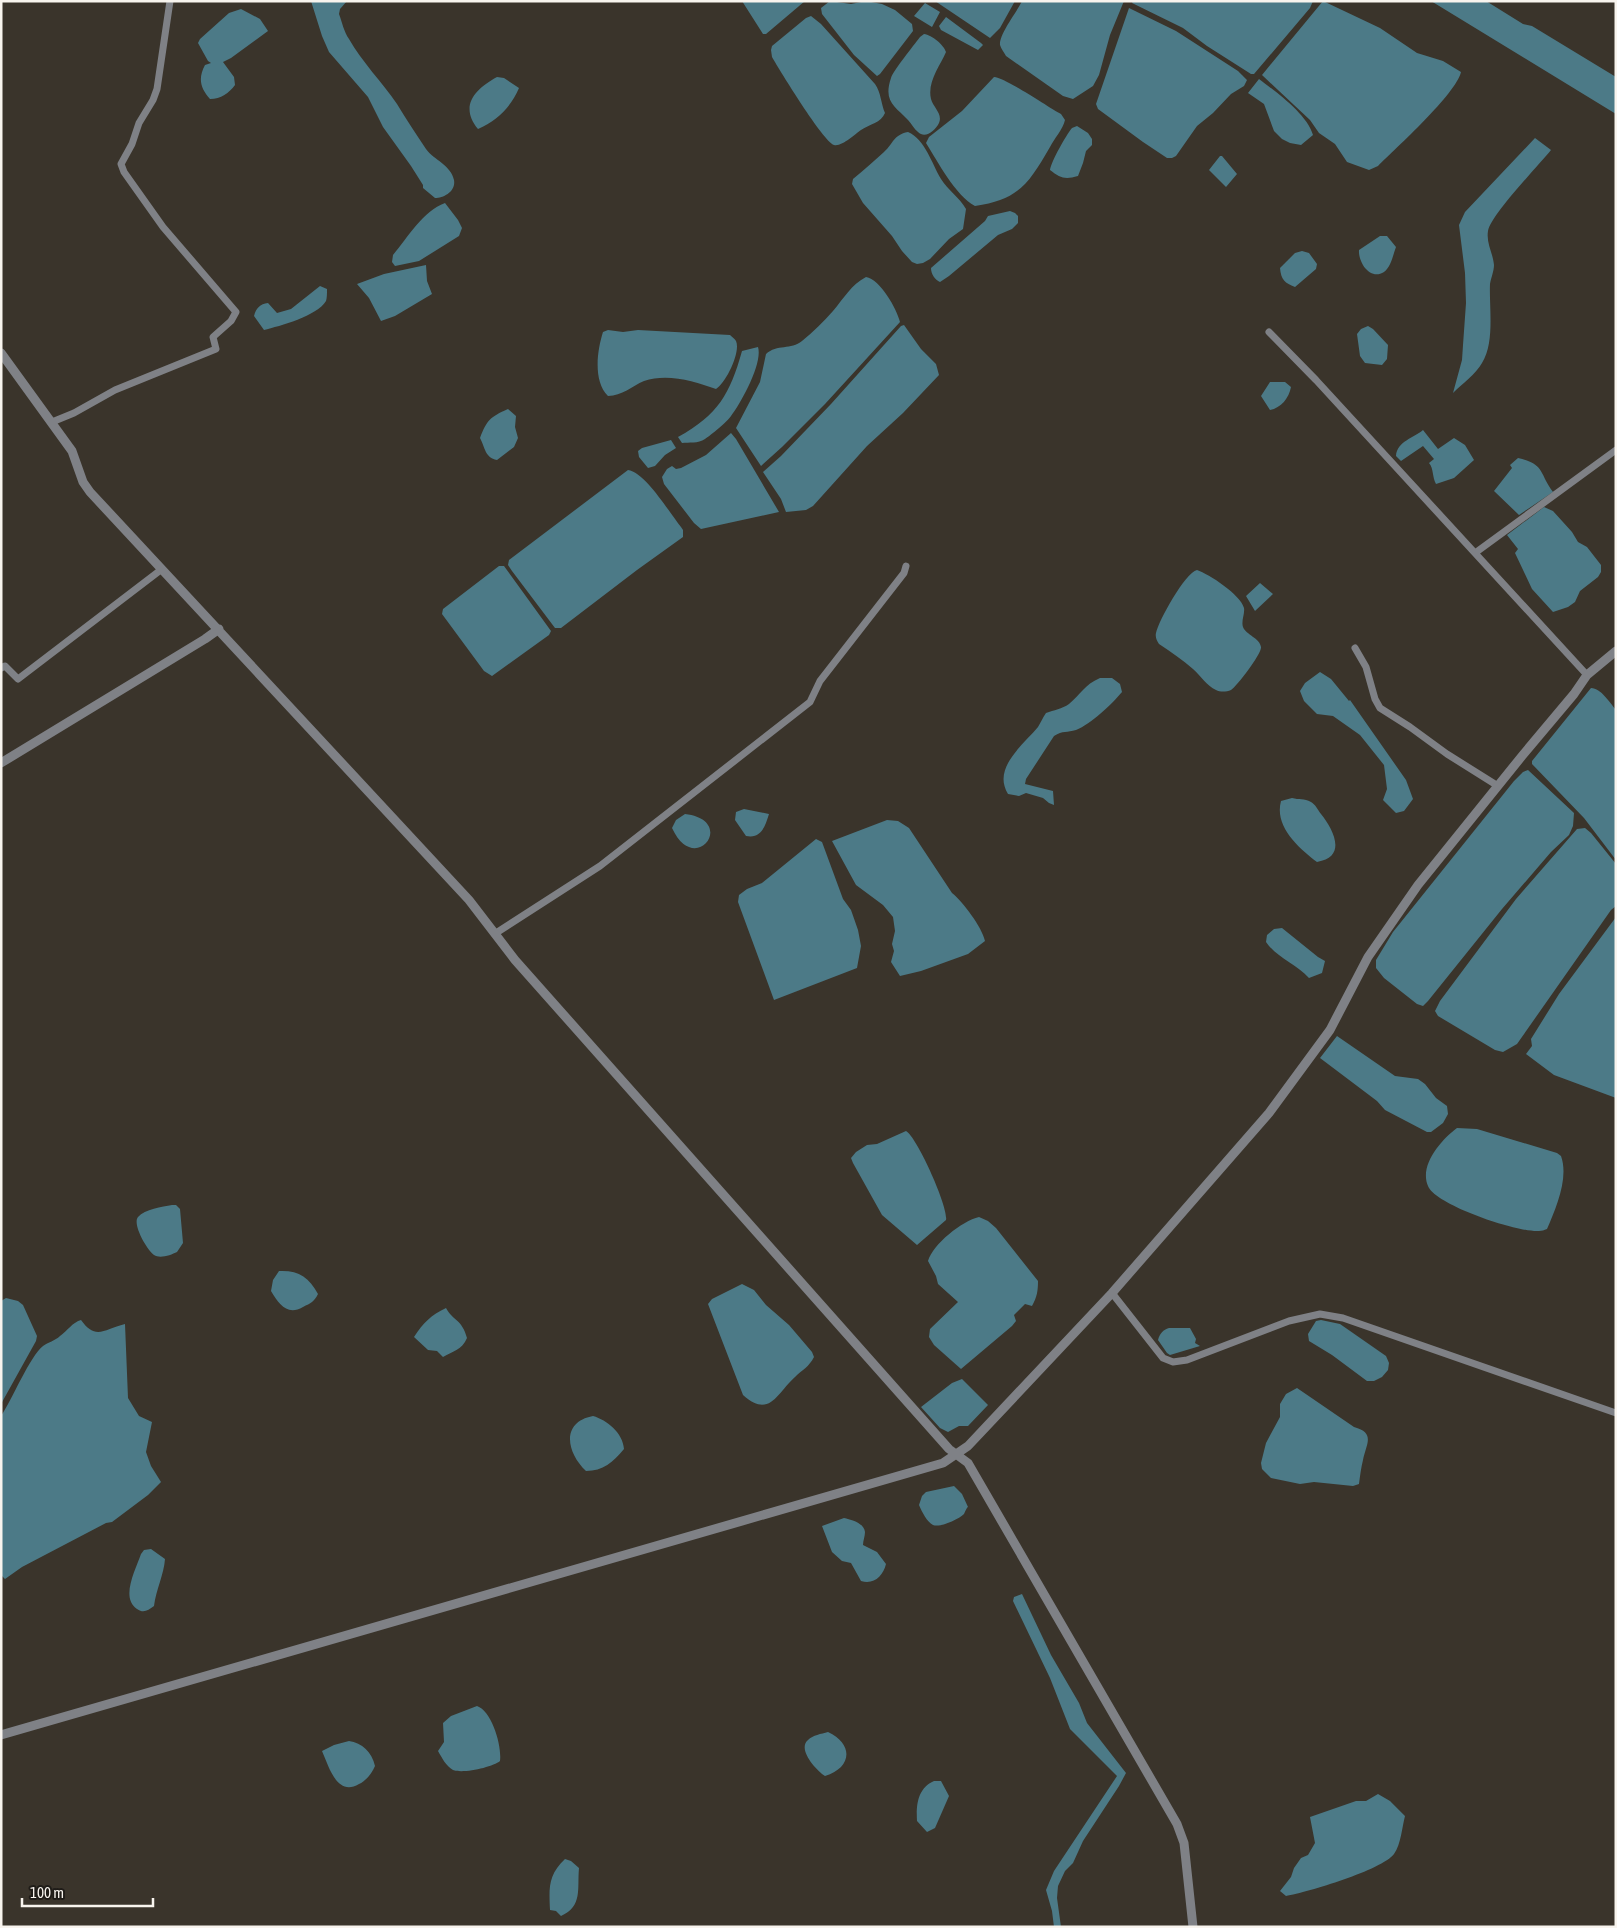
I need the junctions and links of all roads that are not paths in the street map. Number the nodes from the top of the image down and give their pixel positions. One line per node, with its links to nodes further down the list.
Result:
1 (170, 1): 4 (street)
2 (1269, 332): 6 (street)
3 (1, 353): 4 (street)
4 (52, 422): 8 (street)
5 (1616, 450): 6 (street)
6 (1475, 553): 13 (street)
7 (906, 566): 16 (street)
8 (162, 568): 9 (street); 12 (street)
9 (219, 629): 14 (street); 16 (street)
10 (1355, 648): 15 (street)
11 (1616, 651): 13 (street)
12 (1, 668)
13 (1587, 674): 15 (street)
14 (1, 763)
15 (1498, 786): 17 (street)
16 (496, 933): 19 (street)
17 (1112, 1293): 18 (street); 19 (street)
18 (1616, 1413)
19 (956, 1454): 20 (street); 21 (street)
20 (1, 1735)
21 (1194, 1927)

